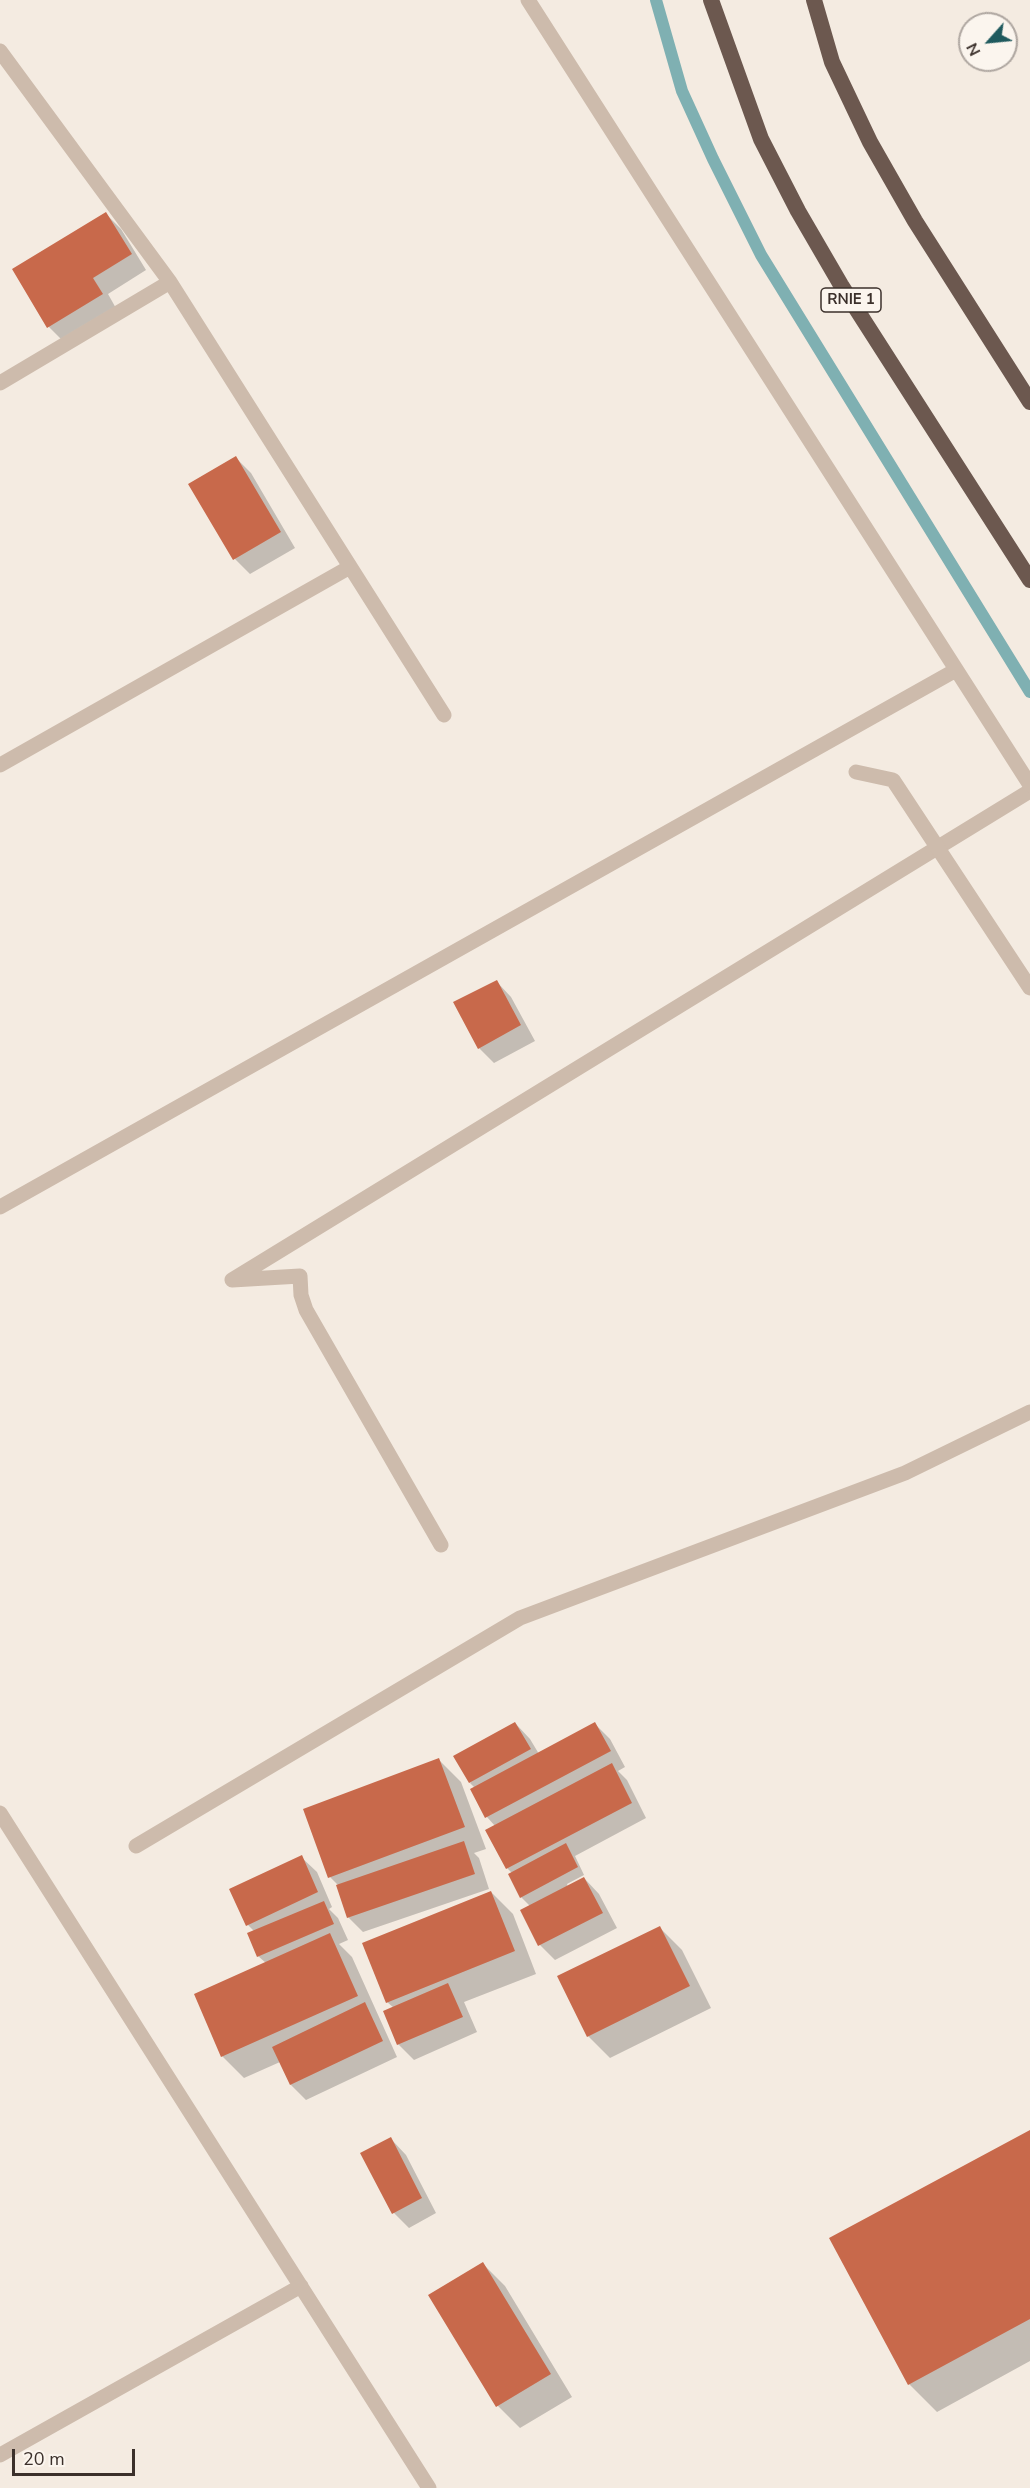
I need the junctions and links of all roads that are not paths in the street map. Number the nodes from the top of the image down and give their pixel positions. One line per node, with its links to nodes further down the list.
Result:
1 (528, 0): 10 (street)
2 (711, 0): 9 (highway, RNIE 1)
3 (814, 0): 7 (highway)
4 (0, 51): 5 (street)
5 (170, 282): 6 (street); 8 (street)
6 (0, 383)
7 (1030, 402)
8 (351, 567): 11 (street); 12 (street)
9 (1030, 580)
10 (956, 670): 14 (street); 18 (street)
11 (444, 715)
12 (0, 765)
13 (856, 772): 16 (street)
14 (1030, 785)
15 (1030, 791): 16 (street)
16 (938, 848): 17 (street); 20 (street)
17 (1030, 988)
18 (0, 1207)
19 (1030, 1412): 22 (street)
20 (441, 1545)
21 (0, 1813): 23 (street)
22 (136, 1846)
23 (301, 2286): 24 (street); 25 (street)
24 (0, 2455)
25 (429, 2488)

